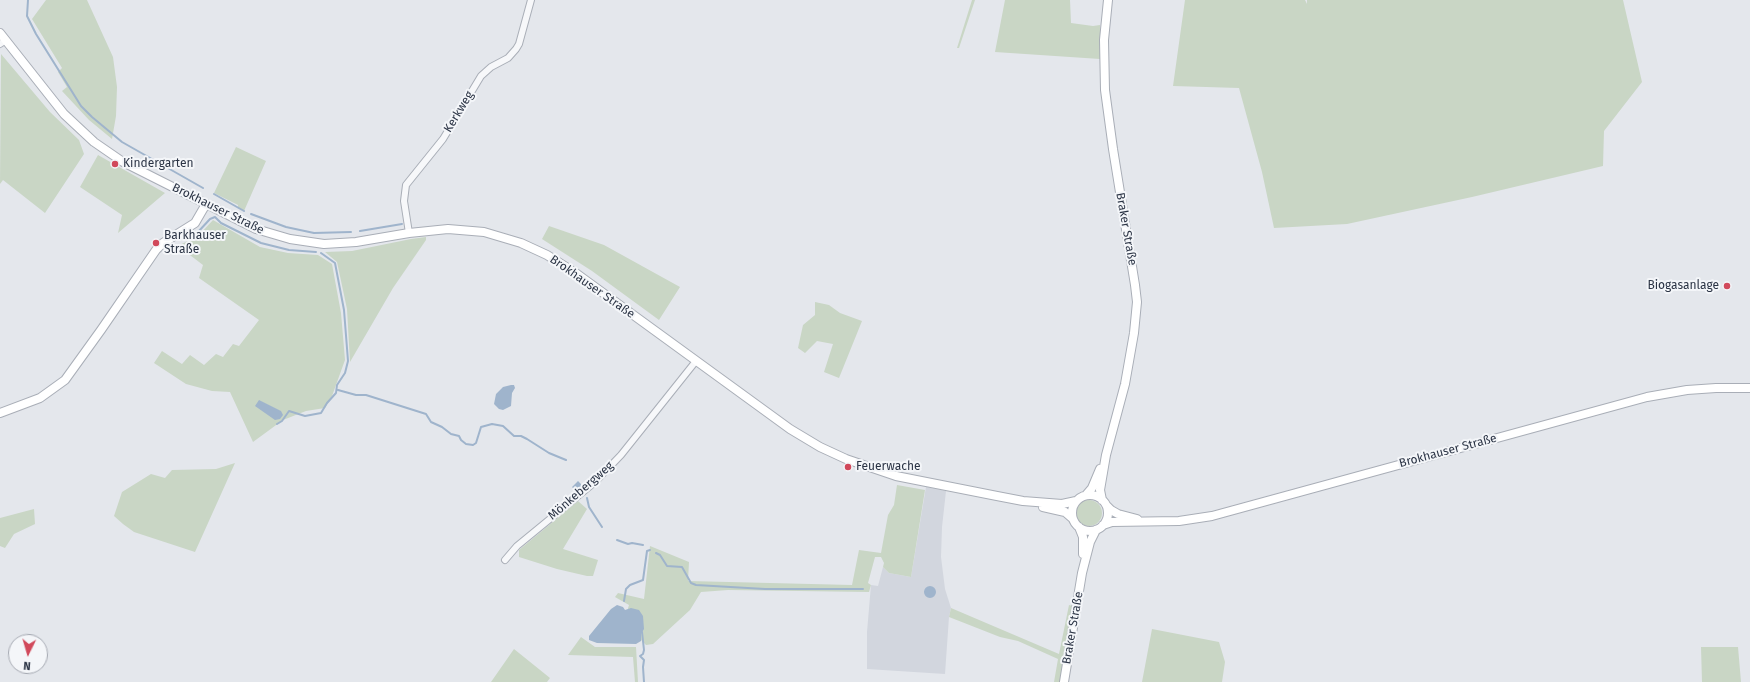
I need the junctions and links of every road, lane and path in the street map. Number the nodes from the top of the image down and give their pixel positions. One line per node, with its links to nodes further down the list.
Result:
1 (531, 0): 6 (street, Kerkweg)
2 (1108, 0): 10 (street, Braker Straße)
3 (0, 33): 4 (street, Brokhauser Straße)
4 (3, 42): 5 (street, Brokhauser Straße)
5 (206, 204): 6 (street, Brokhauser Straße); 9 (street)
6 (409, 233): 7 (street, Brokhauser Straße)
7 (696, 361): 12 (street, Brokhauser Straße); 19 (street, Mönkebergweg)
8 (1750, 388): 16 (street, Brokhauser Straße)
9 (0, 413)
10 (1106, 455): 11 (street, Braker Straße); 14 (street, Braker Straße)
11 (1086, 495): 13 (street); 14 (street)
12 (1023, 501): 13 (street, Brokhauser Straße); 15 (street, Brokhauser Straße)
13 (1076, 501): 15 (street)
14 (1104, 503): 16 (street, Brokhauser Straße); 17 (street)
15 (1072, 518): 18 (street)
16 (1148, 522): 17 (street, Brokhauser Straße)
17 (1100, 527): 18 (street); 20 (street, Braker Straße)
18 (1079, 528): 20 (street, Braker Straße)
19 (505, 560)
20 (1082, 573): 21 (street, Braker Straße)
21 (1064, 682)

